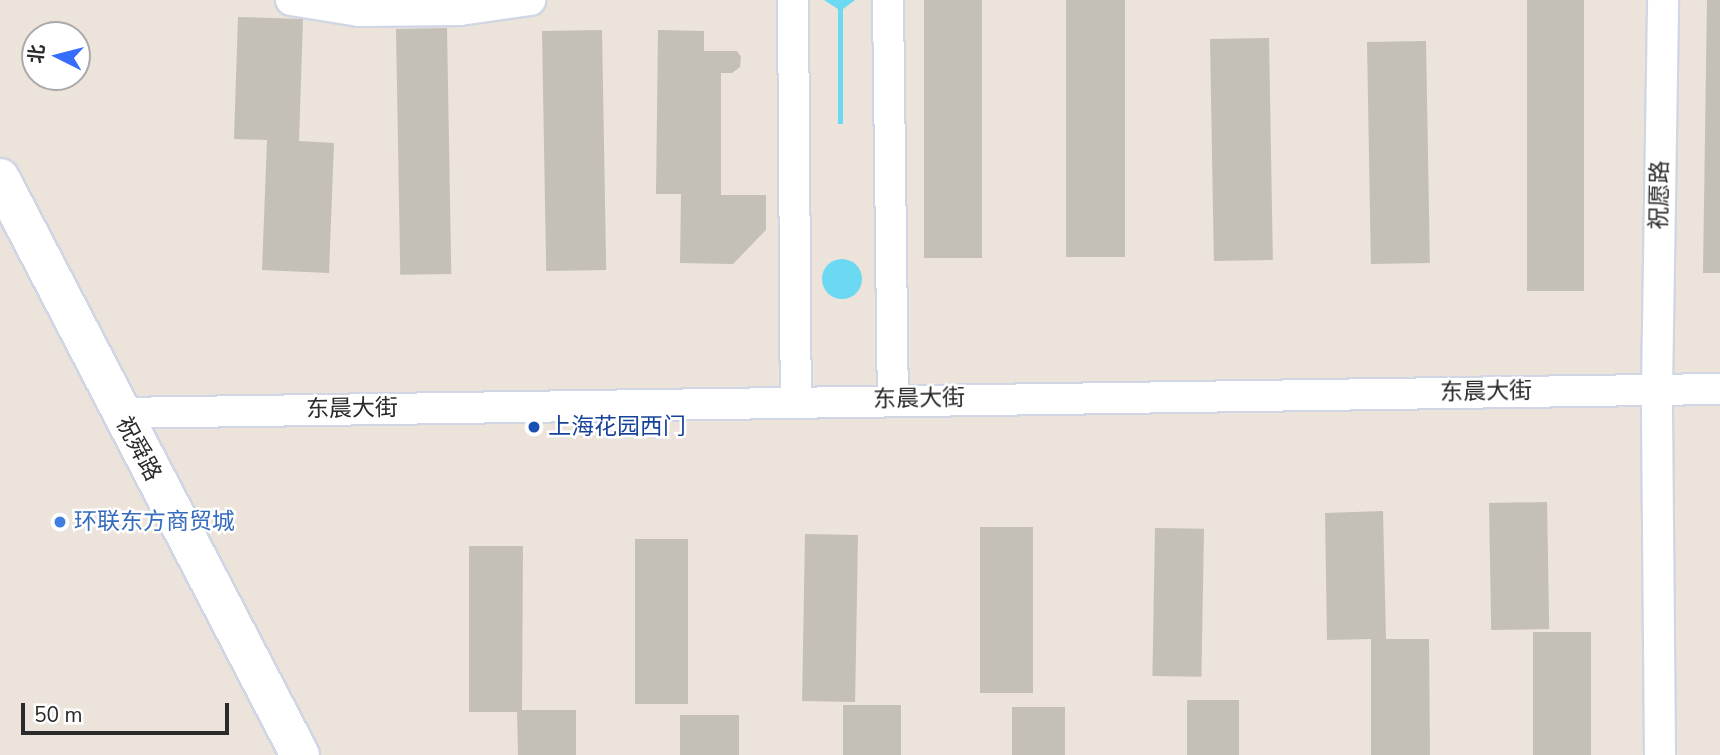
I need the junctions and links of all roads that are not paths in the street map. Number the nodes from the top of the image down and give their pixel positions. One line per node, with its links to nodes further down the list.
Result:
1 (291, 0): 2 (street)
2 (530, 0)
3 (793, 0): 10 (street)
4 (888, 0): 9 (street)
5 (1663, 0): 8 (street, 祝愿路)
6 (0, 178): 11 (main road, 祝舜路)
7 (1720, 389): 8 (street, 东晨大街)
8 (1657, 390): 9 (street, 东晨大街); 13 (street, 祝愿路)
9 (892, 399): 10 (street, 东晨大街)
10 (796, 400): 11 (street, 东晨大街)
11 (118, 413): 12 (main road, 祝舜路)
12 (300, 755)
13 (1660, 755)

